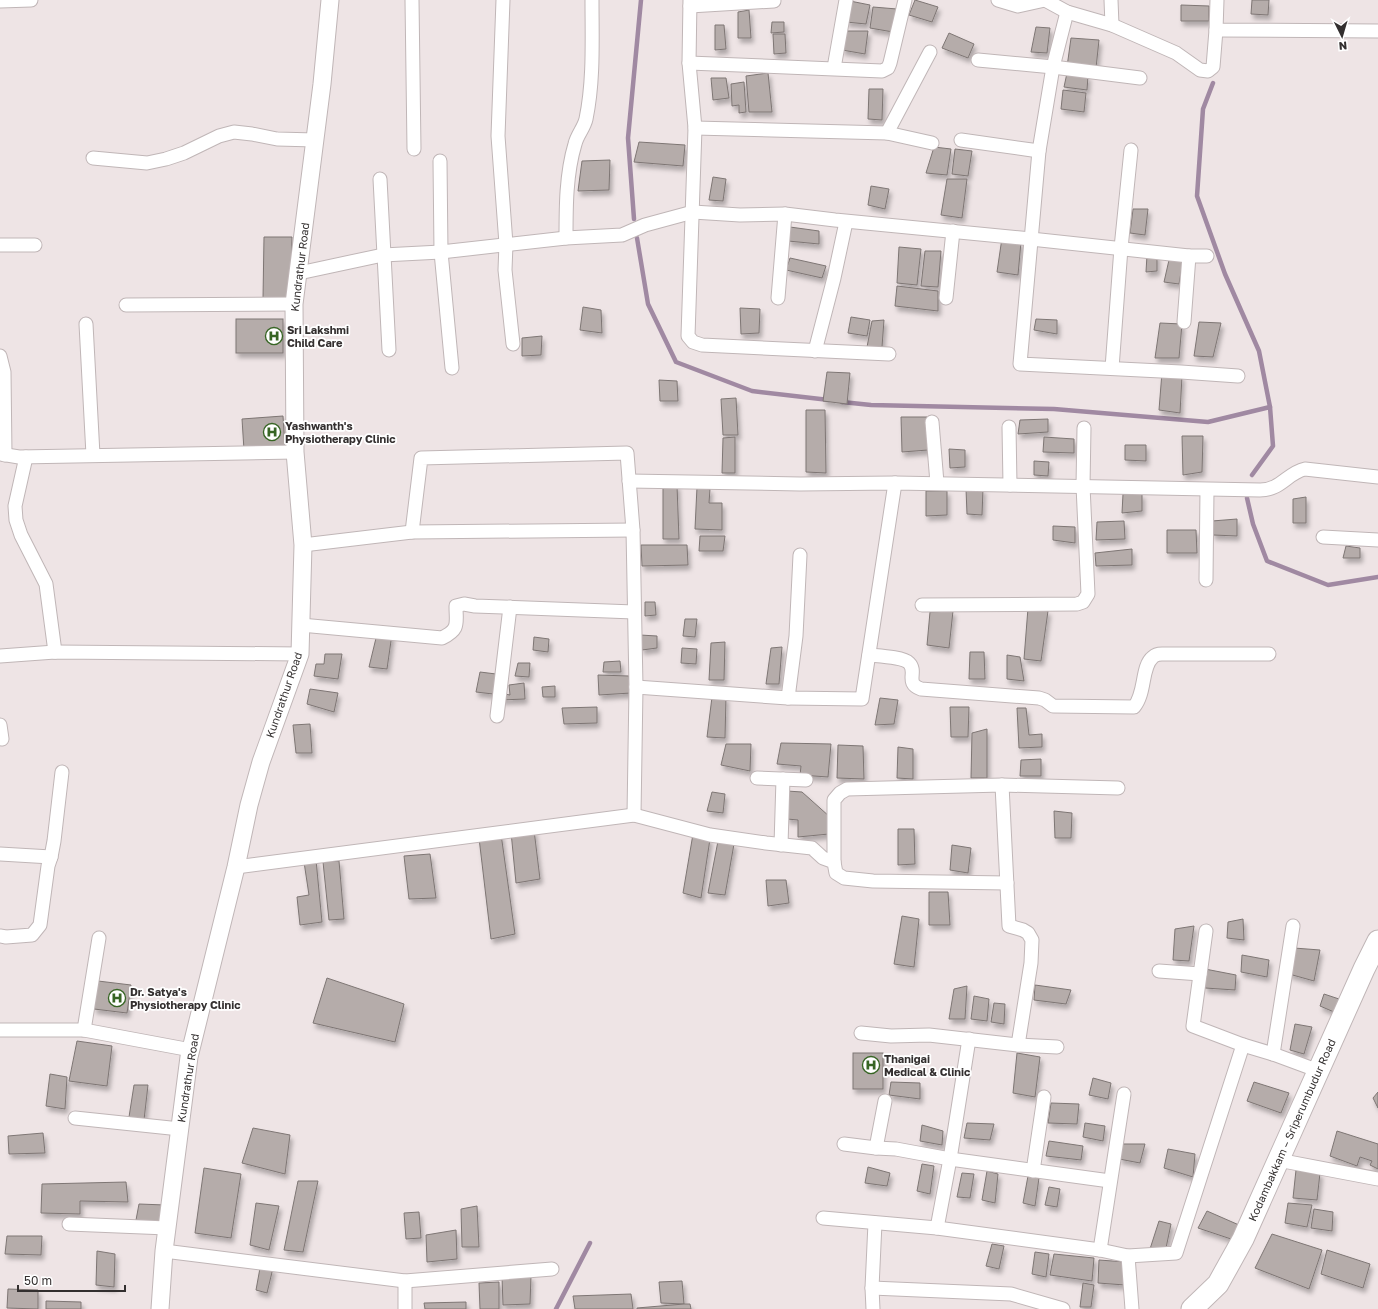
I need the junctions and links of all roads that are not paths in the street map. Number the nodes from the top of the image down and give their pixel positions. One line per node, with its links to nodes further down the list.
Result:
1 (31, 0): 12 (street)
2 (330, 0): 27 (street, Kundrathur Road)
3 (412, 0): 30 (street)
4 (503, 0): 42 (street)
5 (592, 0): 40 (street)
6 (846, 0): 23 (street)
7 (905, 0): 23 (street)
8 (998, 0): 9 (street)
9 (1045, 0): 15 (street)
10 (1112, 0): 16 (street)
11 (1217, 0): 17 (street)
12 (0, 1)
13 (774, 1): 14 (street)
14 (690, 3): 21 (street)
15 (1067, 12): 16 (street); 22 (street)
16 (1112, 25): 17 (street)
17 (1216, 30): 18 (street)
18 (1378, 31)
19 (930, 52): 26 (street)
20 (978, 60): 22 (street)
21 (689, 63): 23 (street); 25 (street)
22 (1053, 67): 24 (street); 32 (street)
23 (834, 68)
24 (1140, 78)
25 (695, 128): 26 (street); 36 (street)
26 (887, 133): 29 (street)
27 (315, 140): 33 (street); 50 (street, Kundrathur Road)
28 (961, 140): 32 (street)
29 (932, 143)
30 (414, 149)
31 (1131, 150): 45 (street)
32 (1039, 151): 41 (street)
33 (93, 158)
34 (440, 161): 46 (street)
35 (380, 179): 47 (street)
36 (693, 212): 37 (street); 40 (street); 59 (street)
37 (785, 214): 38 (street); 51 (street)
38 (846, 222): 39 (street); 59 (street)
39 (953, 232): 41 (street); 52 (street)
40 (566, 238): 42 (street)
41 (1031, 239): 45 (street); 63 (street)
42 (506, 244): 46 (street); 57 (street)
43 (0, 245): 44 (street)
44 (35, 245)
45 (1121, 248): 48 (street); 63 (street)
46 (441, 252): 47 (street); 62 (street)
47 (383, 255): 50 (street); 58 (street)
48 (1189, 256): 49 (street); 55 (street)
49 (1206, 256)
50 (299, 273): 53 (street, Kundrathur Road)
51 (778, 298)
52 (946, 298)
53 (294, 304): 54 (street); 68 (street, Kundrathur Road)
54 (126, 306)
55 (1184, 322)
56 (86, 324): 70 (street)
57 (513, 344)
58 (389, 350)
59 (815, 350): 60 (street)
60 (889, 354)
61 (0, 356): 69 (street)
62 (452, 368)
63 (1112, 368): 64 (street)
64 (1238, 376)
65 (932, 422): 75 (street)
66 (1009, 427): 76 (street)
67 (1084, 428): 77 (street)
68 (296, 452): 70 (street); 83 (street, Kundrathur Road)
69 (2, 455): 71 (street)
70 (93, 455): 71 (street)
71 (23, 457): 90 (street)
72 (1378, 477): 78 (street)
73 (630, 481): 74 (street); 79 (street); 80 (street)
74 (895, 483): 75 (street); 93 (street)
75 (937, 483): 76 (street)
76 (1010, 484): 77 (street)
77 (1083, 486): 78 (street); 86 (street)
78 (1207, 490): 85 (street)
79 (633, 530): 80 (street); 88 (street)
80 (412, 532): 83 (street)
81 (1323, 537): 82 (street)
82 (1378, 540)
83 (303, 545): 89 (street, Kundrathur Road)
84 (800, 555): 96 (street)
85 (1206, 580)
86 (922, 605)
87 (510, 607): 88 (street); 89 (street); 97 (street)
88 (634, 612): 95 (street)
89 (301, 625): 91 (street, Kundrathur Road)
90 (55, 652): 91 (street); 94 (street)
91 (300, 654): 111 (street, Kundrathur Road)
92 (1269, 654): 93 (street)
93 (869, 655): 96 (street)
94 (0, 656)
95 (636, 687): 96 (street); 106 (street)
96 (788, 698)
97 (497, 716)
98 (0, 725): 99 (street)
99 (2, 739)
100 (62, 772): 109 (street)
101 (757, 778): 102 (street)
102 (783, 778): 103 (street); 107 (street)
103 (806, 780)
104 (1002, 785): 105 (street); 110 (street); 112 (street)
105 (1118, 788)
106 (634, 815): 107 (street); 111 (street)
107 (781, 845): 110 (street)
108 (0, 854): 109 (street)
109 (51, 857): 115 (street)
110 (834, 862): 112 (street)
111 (236, 867): 127 (street, Kundrathur Road)
112 (1007, 884): 124 (street)
113 (1293, 926): 128 (street)
114 (1206, 930): 119 (street)
115 (0, 936)
116 (99, 938): 121 (street)
117 (1378, 941): 129 (main road, Kodambakkam – Sriperumbudur Road)
118 (1159, 971): 119 (street)
119 (1200, 974): 125 (street)
120 (0, 1030): 121 (street)
121 (84, 1030): 127 (street)
122 (862, 1033): 123 (street)
123 (970, 1039): 124 (street); 137 (street)
124 (1018, 1045): 126 (street)
125 (1243, 1045): 128 (street); 149 (street)
126 (1057, 1047)
127 (191, 1050): 134 (street, Kundrathur Road)
128 (1273, 1054): 129 (street)
129 (1319, 1071): 138 (main road, Kodambakkam – Sriperumbudur Road)
130 (1124, 1094): 141 (street)
131 (1044, 1097): 139 (street)
132 (885, 1101): 136 (street)
133 (75, 1118): 134 (street)
134 (180, 1129): 145 (street, Kundrathur Road)
135 (844, 1144): 136 (street)
136 (876, 1148): 137 (street)
137 (950, 1160): 139 (street); 146 (street)
138 (1278, 1160): 140 (street); 158 (main road, Kodambakkam – Sriperumbudur Road)
139 (1033, 1171): 141 (street)
140 (1378, 1179)
141 (1110, 1181): 147 (street)
142 (823, 1218): 143 (street)
143 (875, 1223): 146 (street); 152 (street)
144 (69, 1224): 145 (street)
145 (167, 1228): 148 (street, Kundrathur Road)
146 (937, 1228): 147 (street)
147 (1100, 1250): 149 (street)
148 (164, 1251): 151 (street); 153 (street, Kundrathur Road)
149 (1128, 1256): 157 (street)
150 (552, 1269): 151 (street)
151 (406, 1281): 154 (street)
152 (872, 1288): 155 (street); 156 (street)
153 (160, 1309)
154 (405, 1309)
155 (873, 1309)
156 (1063, 1309)
157 (1132, 1309)
158 (1192, 1309)

